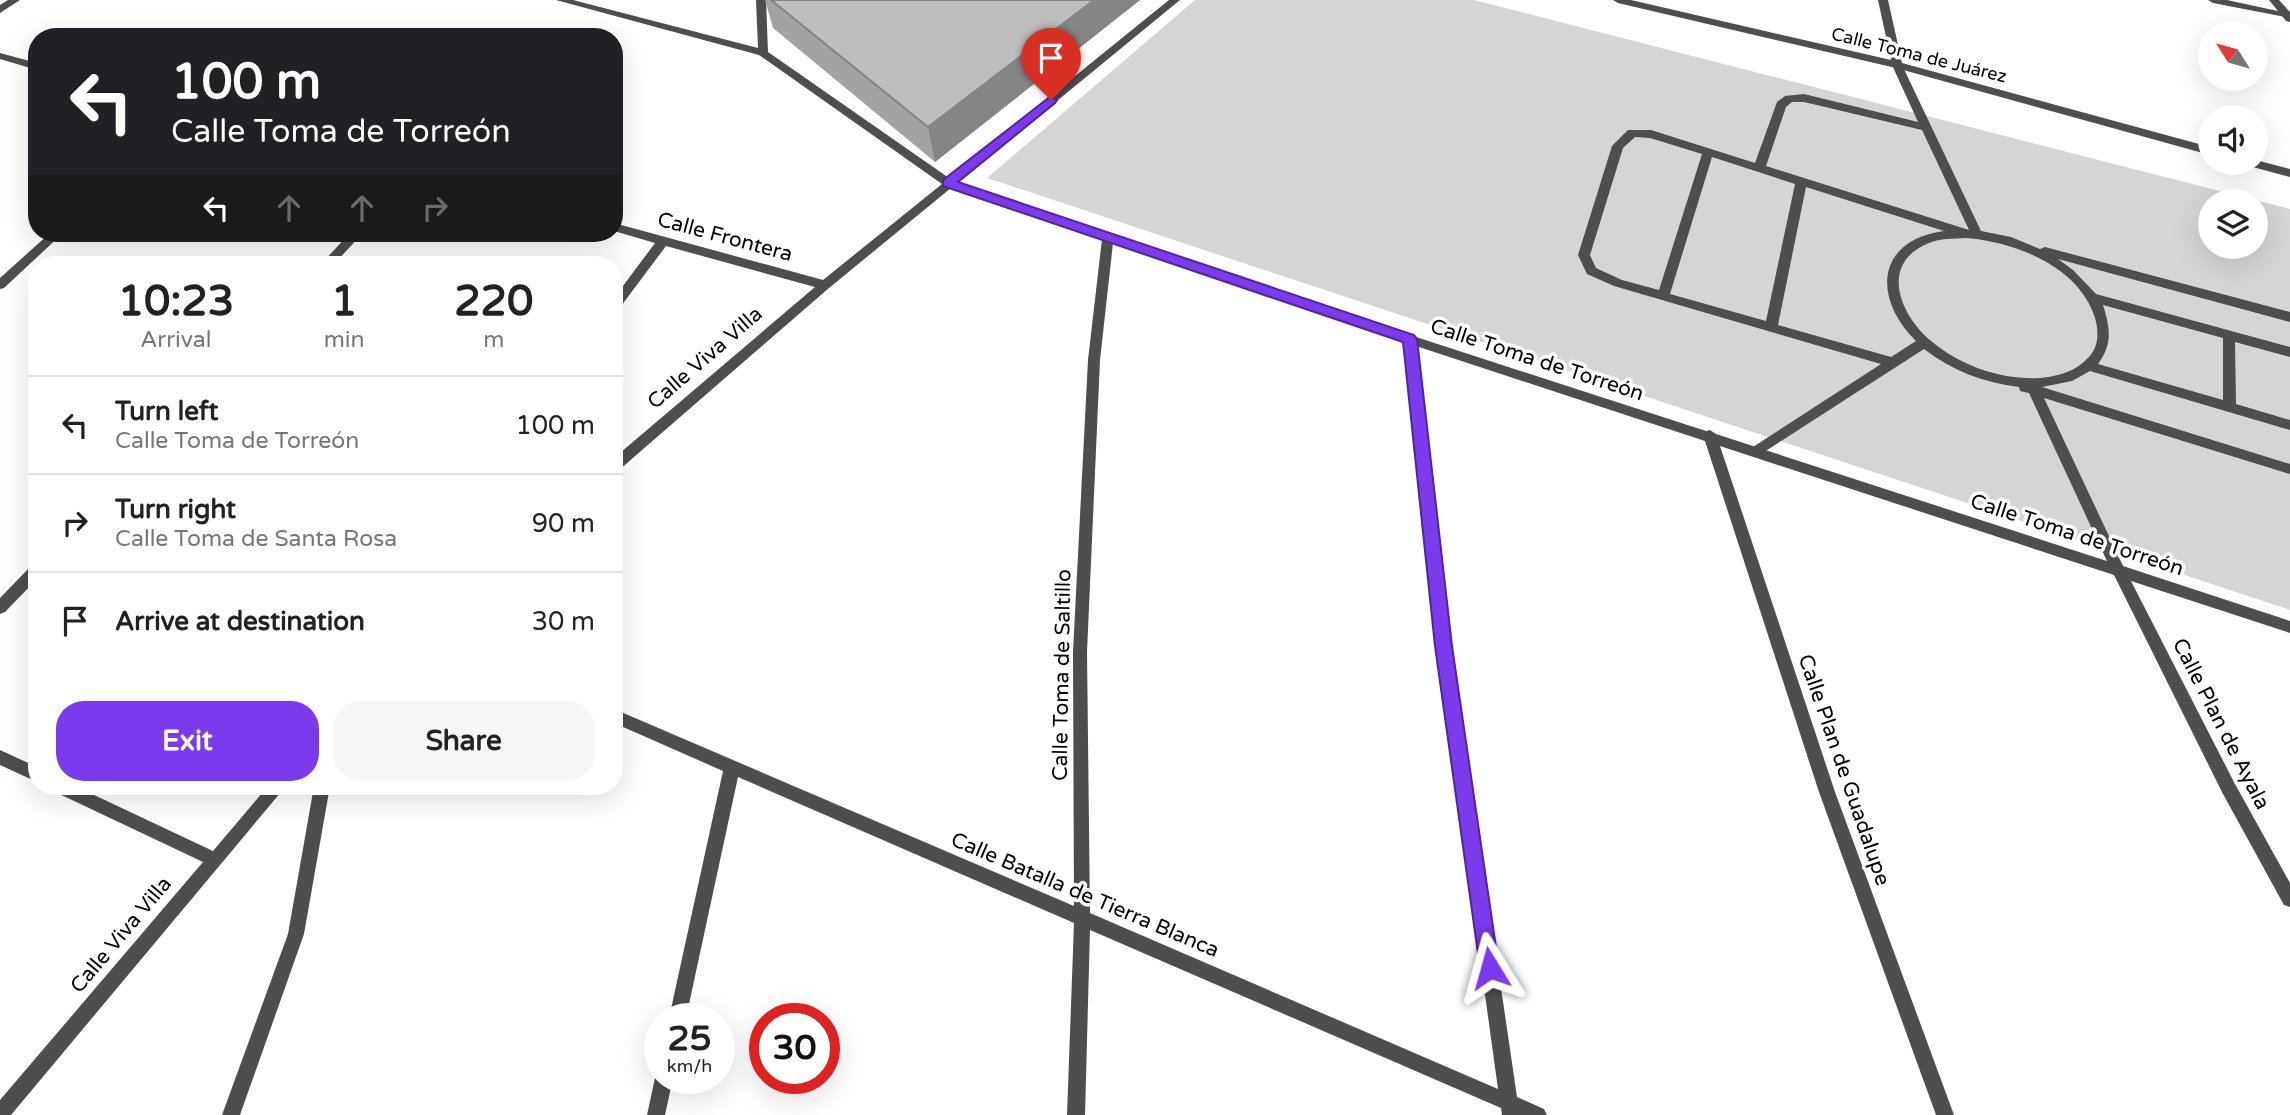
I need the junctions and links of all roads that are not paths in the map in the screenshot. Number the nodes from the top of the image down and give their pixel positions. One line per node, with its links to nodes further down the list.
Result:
1 (15, 0): 9 (street)
2 (561, 0): 11 (street, Calle Toma de Torreón)
3 (761, 0): 11 (street)
4 (1175, 0): 22 (street, Calle Viva Villa)
5 (1618, 0): 14 (street, Calle Toma de Juárez)
6 (1883, 0): 14 (street)
7 (2213, 0): 10 (street)
8 (2274, 0): 10 (street)
9 (0, 10)
10 (2288, 18)
11 (763, 53): 22 (street, Calle Toma de Torreón)
12 (0, 56): 13 (street)
13 (28, 64)
14 (1897, 65): 15 (street); 16 (street, Calle Toma de Juárez)
15 (1926, 127): 19 (street); 24 (street)
16 (2198, 148)
17 (1708, 152): 19 (street); 36 (street); 36 (street)
18 (2268, 167): 20 (street)
19 (1759, 169): 21 (street)
20 (2290, 173)
21 (1801, 181): 24 (street); 39 (street)
22 (948, 183): 25 (street, Calle Toma de Torreón); 34 (street, Calle Viva Villa)
23 (623, 230): 26 (street, Calle Frontera)
24 (1972, 234): 29 (street); 42 (street)
25 (1108, 238): 41 (street, Calle Toma de Torreón); 67 (street, Calle Toma de Saltillo)
26 (663, 241): 34 (street, Calle Frontera); 35 (street)
27 (47, 242): 30 (street)
28 (348, 242): 31 (street)
29 (2013, 242): 37 (street); 38 (street)
30 (32, 256)
31 (335, 256)
32 (28, 259): 33 (street)
33 (0, 285)
34 (825, 285): 52 (street, Calle Viva Villa)
35 (623, 295)
36 (1663, 296): 39 (street)
37 (2092, 298): 40 (street); 45 (street)
38 (2290, 317)
39 (1771, 327): 44 (street)
40 (2229, 335): 43 (street); 48 (street)
41 (1409, 339): 50 (street, Calle Toma de Torreón); 70 (street)
42 (1924, 342): 44 (street); 46 (street)
43 (2290, 352)
44 (1894, 363): 51 (street)
45 (2089, 366): 46 (street); 48 (street)
46 (1997, 379): 47 (street)
47 (2034, 390): 53 (street); 54 (street, Calle Plan de Ayala)
48 (2230, 407): 49 (street)
49 (2290, 425)
50 (1710, 435): 51 (street, Calle Toma de Torreón); 76 (street, Calle Plan de Guadalupe)
51 (1758, 451): 54 (street, Calle Toma de Torreón)
52 (623, 458)
53 (2290, 469)
54 (2117, 568): 57 (street, Calle Toma de Torreón); 66 (street, Calle Plan de Ayala)
55 (28, 578): 56 (street)
56 (0, 608)
57 (2290, 627)
58 (623, 720): 60 (street, Calle Batalla de Tierra Blanca)
59 (0, 757): 61 (street)
60 (732, 767): 67 (street, Calle Batalla de Tierra Blanca); 68 (street)
61 (28, 771)
62 (78, 795): 65 (street)
63 (270, 795): 65 (street, Calle Viva Villa)
64 (320, 795): 72 (street)
65 (213, 859): 71 (street, Calle Viva Villa)
66 (2290, 899)
67 (1082, 918): 70 (street, Calle Batalla de Tierra Blanca); 74 (street, Calle Toma de Saltillo)
68 (680, 1003)
69 (661, 1094): 73 (street)
70 (1510, 1109): 75 (street, Calle Batalla de Tierra Blanca)
71 (0, 1114)
72 (231, 1115)
73 (656, 1115)
74 (1076, 1115)
75 (1538, 1115)
76 (1945, 1115)

